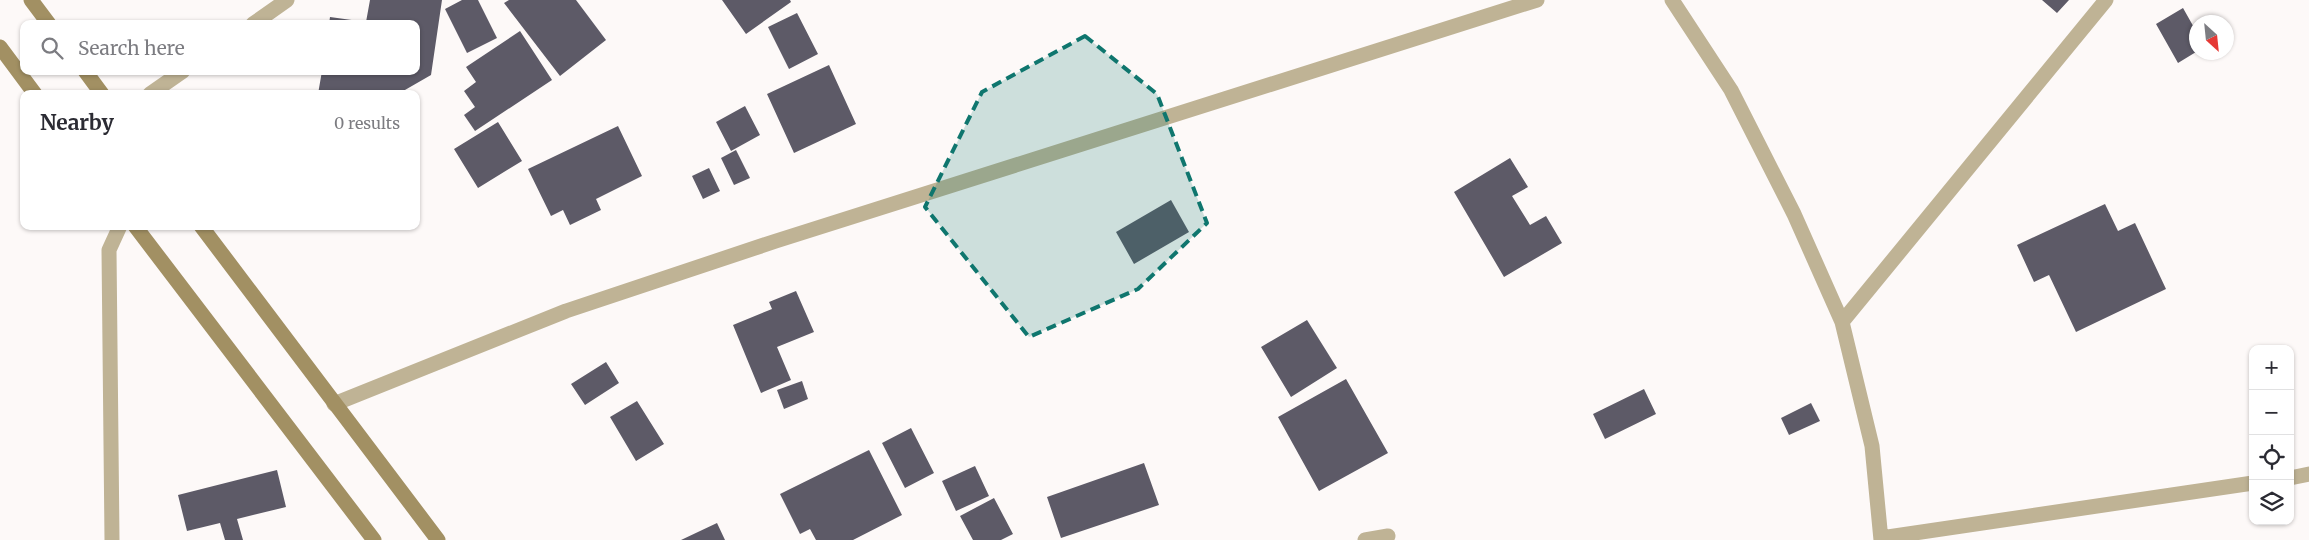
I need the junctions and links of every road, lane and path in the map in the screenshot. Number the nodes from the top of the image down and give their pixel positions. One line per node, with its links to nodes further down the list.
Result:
1 (31, 0): 6 (street)
2 (288, 0): 7 (street)
3 (1537, 0): 20 (street)
4 (1672, 0): 19 (street)
5 (2106, 0): 19 (street)
6 (46, 20)
7 (258, 20)
8 (0, 47): 9 (street)
9 (20, 74)
10 (21, 75): 13 (street)
11 (88, 75): 14 (street)
12 (177, 75): 15 (street)
13 (32, 90)
14 (99, 90)
15 (156, 90)
16 (118, 230): 26 (street)
17 (138, 230): 27 (street)
18 (204, 230): 20 (street)
19 (1842, 322): 25 (street)
20 (334, 404): 28 (street)
21 (2309, 474): 22 (street)
22 (2294, 477)
23 (2249, 485): 25 (street)
24 (1388, 536): 29 (street)
25 (1881, 539)
26 (112, 540)
27 (374, 540)
28 (438, 540)
29 (1364, 540)

